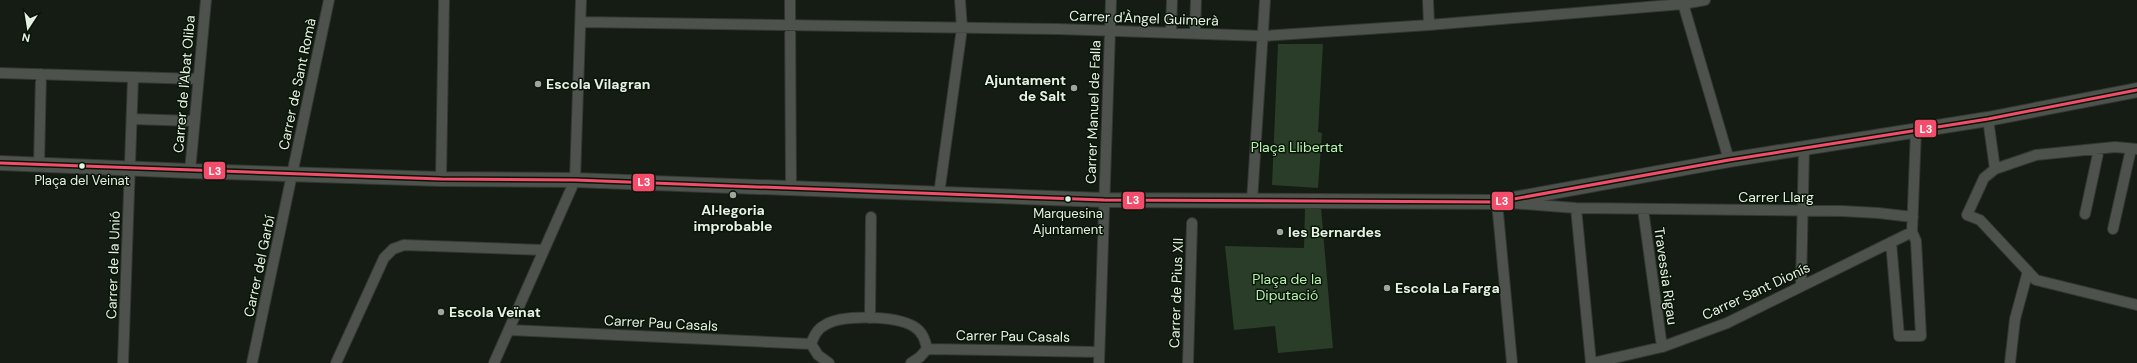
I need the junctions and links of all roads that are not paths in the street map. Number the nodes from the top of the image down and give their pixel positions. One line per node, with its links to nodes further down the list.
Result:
1 (206, 0): 25 (street, Carrer de l'Abat Oliba)
2 (329, 0): 40 (street, Carrer de Sant Romà)
3 (444, 0): 41 (street)
4 (581, 0): 14 (street)
5 (790, 0): 15 (street)
6 (960, 0): 17 (street)
7 (1112, 0): 18 (street, Carrer Manuel de Falla)
8 (1172, 0): 19 (street)
9 (1196, 0): 20 (street)
10 (1265, 0): 21 (street)
11 (1428, 0): 16 (street)
12 (1705, 0): 13 (street, Carrer d'Àngel Guimerà)
13 (1682, 2): 16 (street, Carrer d'Àngel Guimerà); 34 (street)
14 (581, 22): 15 (street, Carrer d'Àngel Guimerà); 42 (street)
15 (790, 24): 17 (street, Carrer d'Àngel Guimerà); 43 (street)
16 (1429, 25): 21 (street, Carrer d'Àngel Guimerà)
17 (962, 28): 18 (street, Carrer d'Àngel Guimerà); 44 (street)
18 (1110, 30): 19 (street, Carrer d'Àngel Guimerà); 45 (street, Carrer Manuel de Falla)
19 (1171, 32): 20 (street, Carrer d'Àngel Guimerà)
20 (1195, 33): 21 (street, Carrer d'Àngel Guimerà)
21 (1264, 36): 46 (street)
22 (0, 73): 23 (street)
23 (41, 74): 24 (street); 36 (street)
24 (133, 78): 25 (street); 28 (street, Carrer de la Unió)
25 (198, 79): 29 (street, Carrer de l'Abat Oliba)
26 (2137, 90): 27 (street)
27 (1988, 118): 30 (street); 38 (street)
28 (132, 119): 29 (street); 37 (street, Carrer de la Unió)
29 (194, 121): 39 (street, Carrer de l'Abat Oliba)
30 (1916, 130): 31 (street); 53 (street)
31 (1804, 148): 34 (street); 50 (street)
32 (2099, 149): 33 (street); 38 (street); 51 (street)
33 (2134, 149): 55 (street)
34 (1729, 160): 47 (street)
35 (0, 163): 36 (street)
36 (39, 165): 37 (street)
37 (130, 169): 39 (street); 68 (street, Carrer de la Unió)
38 (1995, 169): 59 (street)
39 (190, 171): 40 (street)
40 (293, 174): 41 (street); 69 (street, Carrer del Garbí)
41 (441, 179): 42 (street)
42 (574, 180): 43 (street); 58 (street)
43 (791, 188): 44 (street)
44 (939, 194): 45 (street)
45 (1104, 200): 46 (street); 67 (street, Carrer Manuel de Falla)
46 (1252, 201): 47 (street)
47 (1497, 202): 48 (street, Carrer Llarg); 76 (street)
48 (1576, 208): 49 (street, Carrer Llarg); 77 (street)
49 (1641, 209): 50 (street, Carrer Llarg); 65 (street, Travessia Rigau)
50 (1803, 212): 53 (street, Carrer Llarg); 60 (street)
51 (2085, 214)
52 (871, 217): 62 (street)
53 (1913, 217): 56 (street)
54 (1192, 223): 75 (street, Carrer de Pius XII)
55 (2113, 229)
56 (1912, 232): 57 (street, Carrer Sant Dionís); 57 (street)
57 (1891, 242): 60 (street, Carrer Sant Dionís)
58 (544, 250): 63 (street); 70 (street)
59 (2028, 271): 61 (street); 78 (street)
60 (1801, 286): 65 (street, Carrer Sant Dionís)
61 (2137, 305)
62 (870, 318): 64 (street); 66 (street)
63 (510, 330): 64 (street, Carrer Pau Casals); 71 (street)
64 (811, 344): 72 (street)
65 (1662, 347): 77 (street, Carrer Sant Dionís)
66 (927, 349): 67 (street, Carrer Pau Casals); 73 (street)
67 (1099, 352): 74 (street, Carrer Manuel de Falla)
68 (123, 363)
69 (252, 363)
70 (336, 363)
71 (494, 363)
72 (829, 363)
73 (911, 363)
74 (1099, 363)
75 (1188, 363)
76 (1512, 363)
77 (1592, 363)
78 (2010, 363)

